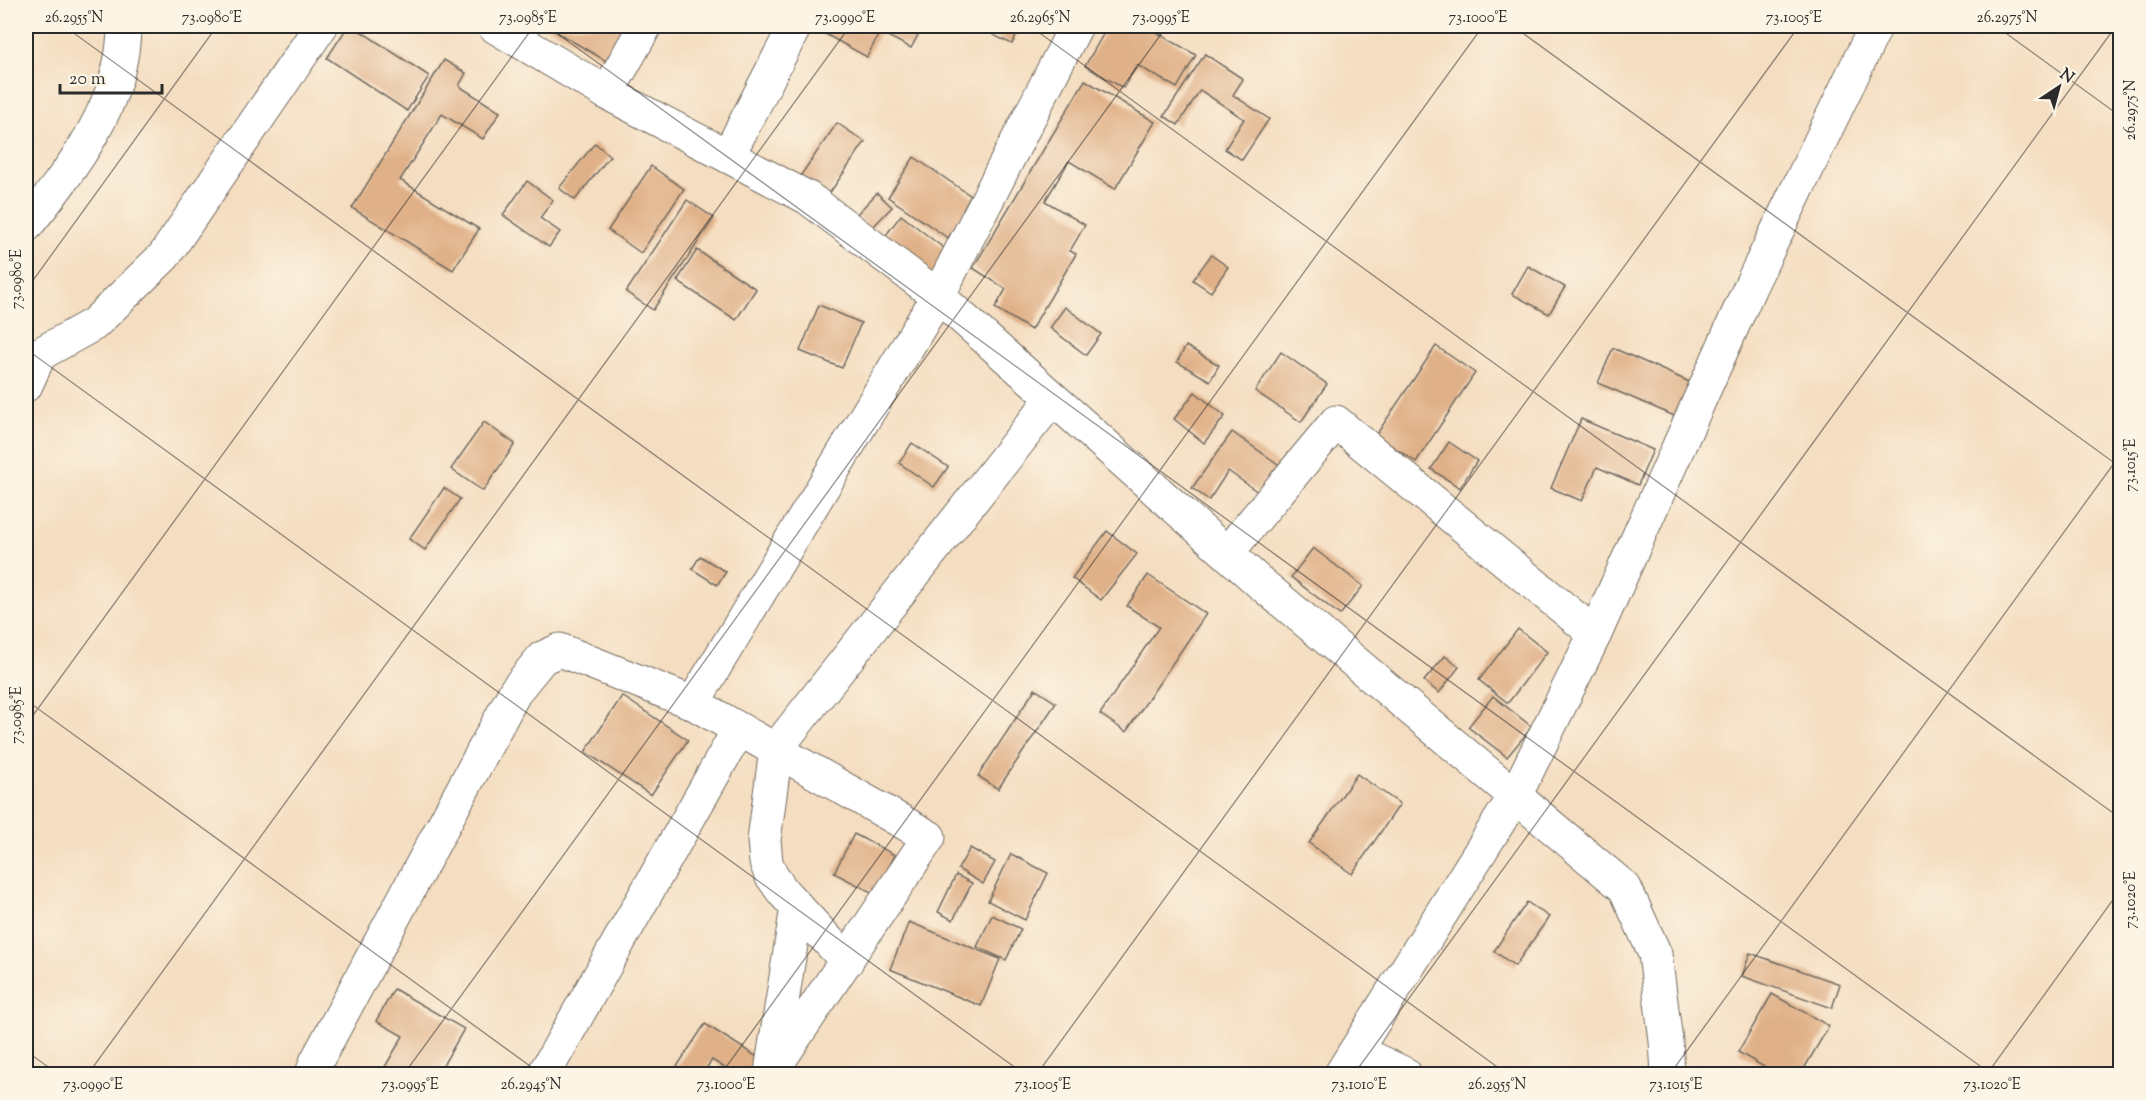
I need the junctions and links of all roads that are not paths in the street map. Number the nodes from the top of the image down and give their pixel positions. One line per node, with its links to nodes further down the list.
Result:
1 (124, 26): 10 (street)
2 (321, 26): 12 (street)
3 (494, 26): 8 (street)
4 (645, 26): 8 (street)
5 (795, 26): 9 (street)
6 (1076, 26): 11 (street)
7 (1876, 26): 15 (street)
8 (607, 93): 9 (street)
9 (728, 156): 11 (street)
10 (26, 226)
11 (938, 296): 13 (street); 16 (street)
12 (26, 385)
13 (1053, 399): 14 (street); 18 (street)
14 (1227, 553): 15 (street); 19 (street)
15 (1595, 634): 19 (street)
16 (693, 703): 17 (street); 23 (street)
17 (739, 729): 18 (street); 24 (street)
18 (776, 749): 20 (street); 21 (street)
19 (1515, 796): 22 (street); 27 (street)
20 (797, 907): 21 (street); 25 (street)
21 (847, 961): 25 (street)
22 (1348, 1063): 26 (street)
23 (312, 1074)
24 (544, 1074)
25 (770, 1074)
26 (1405, 1074)
27 (1668, 1074)

